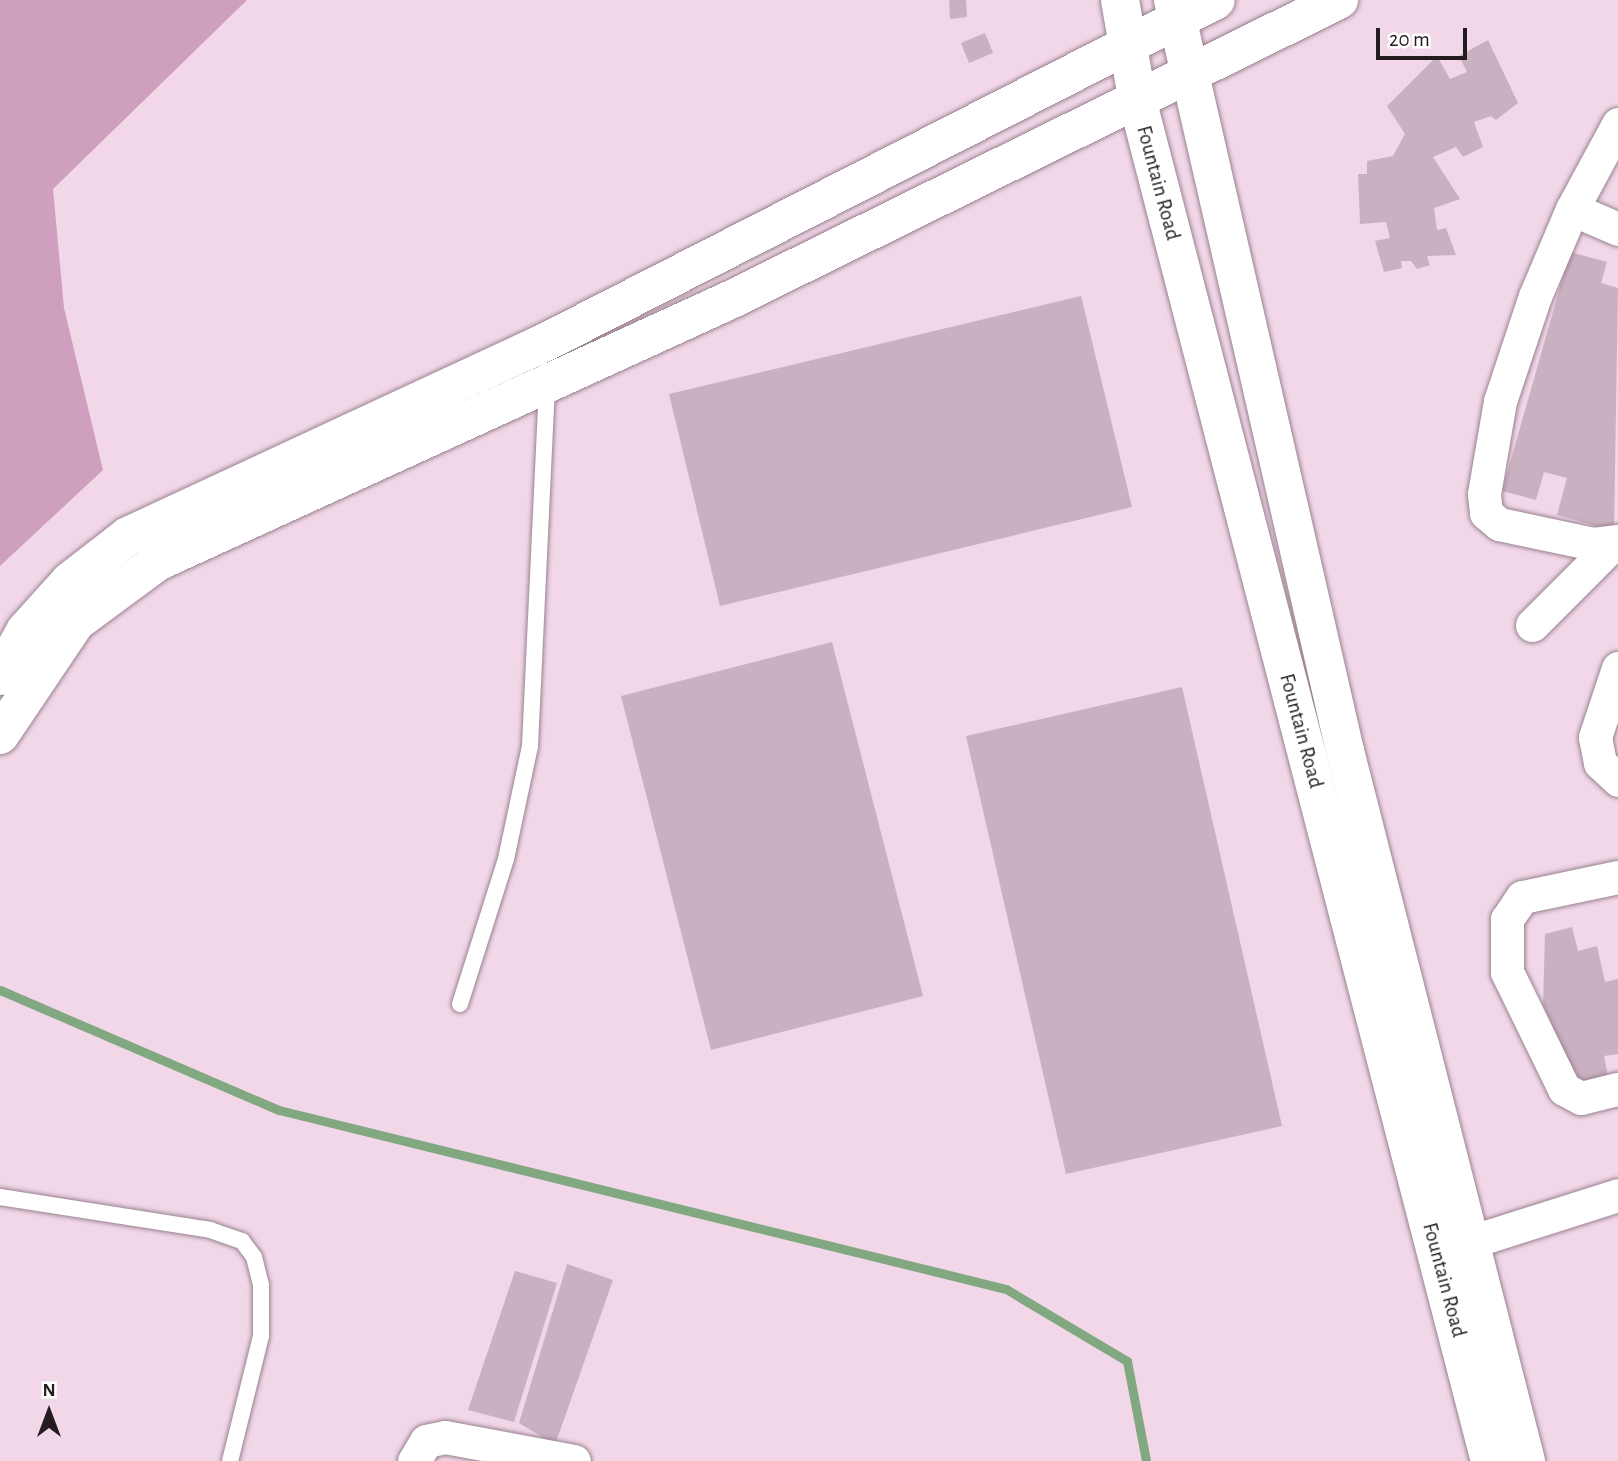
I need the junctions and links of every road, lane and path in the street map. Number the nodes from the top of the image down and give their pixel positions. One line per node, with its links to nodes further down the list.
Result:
1 (1120, 0): 5 (street, Fountain Road)
2 (1216, 0): 4 (street)
3 (1339, 0): 6 (street)
4 (1175, 9): 5 (street); 6 (street, Fountain Road)
5 (1127, 41): 7 (street, Fountain Road); 11 (street)
6 (1191, 75): 7 (street); 23 (street, Fountain Road)
7 (1138, 103): 11 (street); 27 (street, Fountain Road)
8 (1618, 124): 9 (street)
9 (1572, 209): 10 (street); 12 (street)
10 (1618, 229)
11 (541, 365): 15 (street); 16 (street); 19 (lane)
12 (1615, 543): 13 (street)
13 (1532, 625)
14 (1618, 668): 17 (street)
15 (0, 676)
16 (0, 736)
17 (1618, 780)
18 (1618, 877): 20 (street)
19 (460, 1004)
20 (1618, 1088)
21 (1618, 1195): 23 (street)
22 (0, 1197): 24 (lane)
23 (1470, 1242): 28 (street, Fountain Road)
24 (230, 1461)
25 (414, 1461): 26 (street)
26 (574, 1461)
27 (1490, 1461)
28 (1526, 1461)

